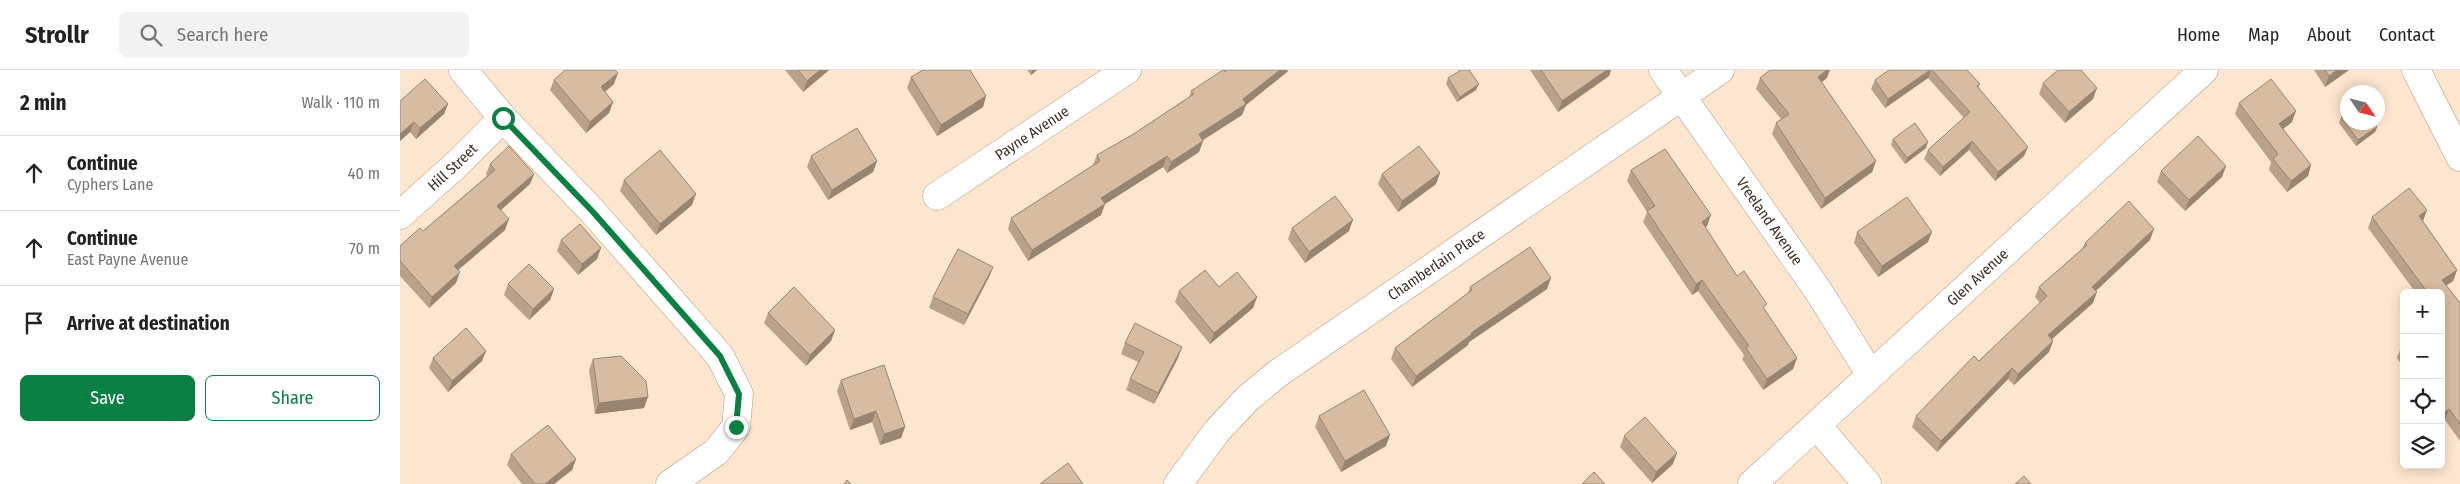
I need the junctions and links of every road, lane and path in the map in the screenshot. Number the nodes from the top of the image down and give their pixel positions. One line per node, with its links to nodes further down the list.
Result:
1 (463, 70): 8 (street)
2 (1127, 70): 10 (street, Payne Avenue)
3 (1663, 70): 7 (street, Vreeland Avenue)
4 (1720, 70): 7 (street, Chamberlain Place)
5 (2204, 70): 12 (street, Glen Avenue)
6 (2416, 70): 9 (street)
7 (1680, 97): 12 (street, Vreeland Avenue); 15 (street, Chamberlain Place)
8 (503, 118): 11 (street, Hill Street); 14 (street)
9 (2460, 157)
10 (937, 196)
11 (400, 215)
12 (1870, 375): 13 (street, Glen Avenue)
13 (1817, 426): 16 (street, Glen Avenue); 17 (street)
14 (670, 484)
15 (1178, 484)
16 (1752, 484)
17 (1866, 484)

